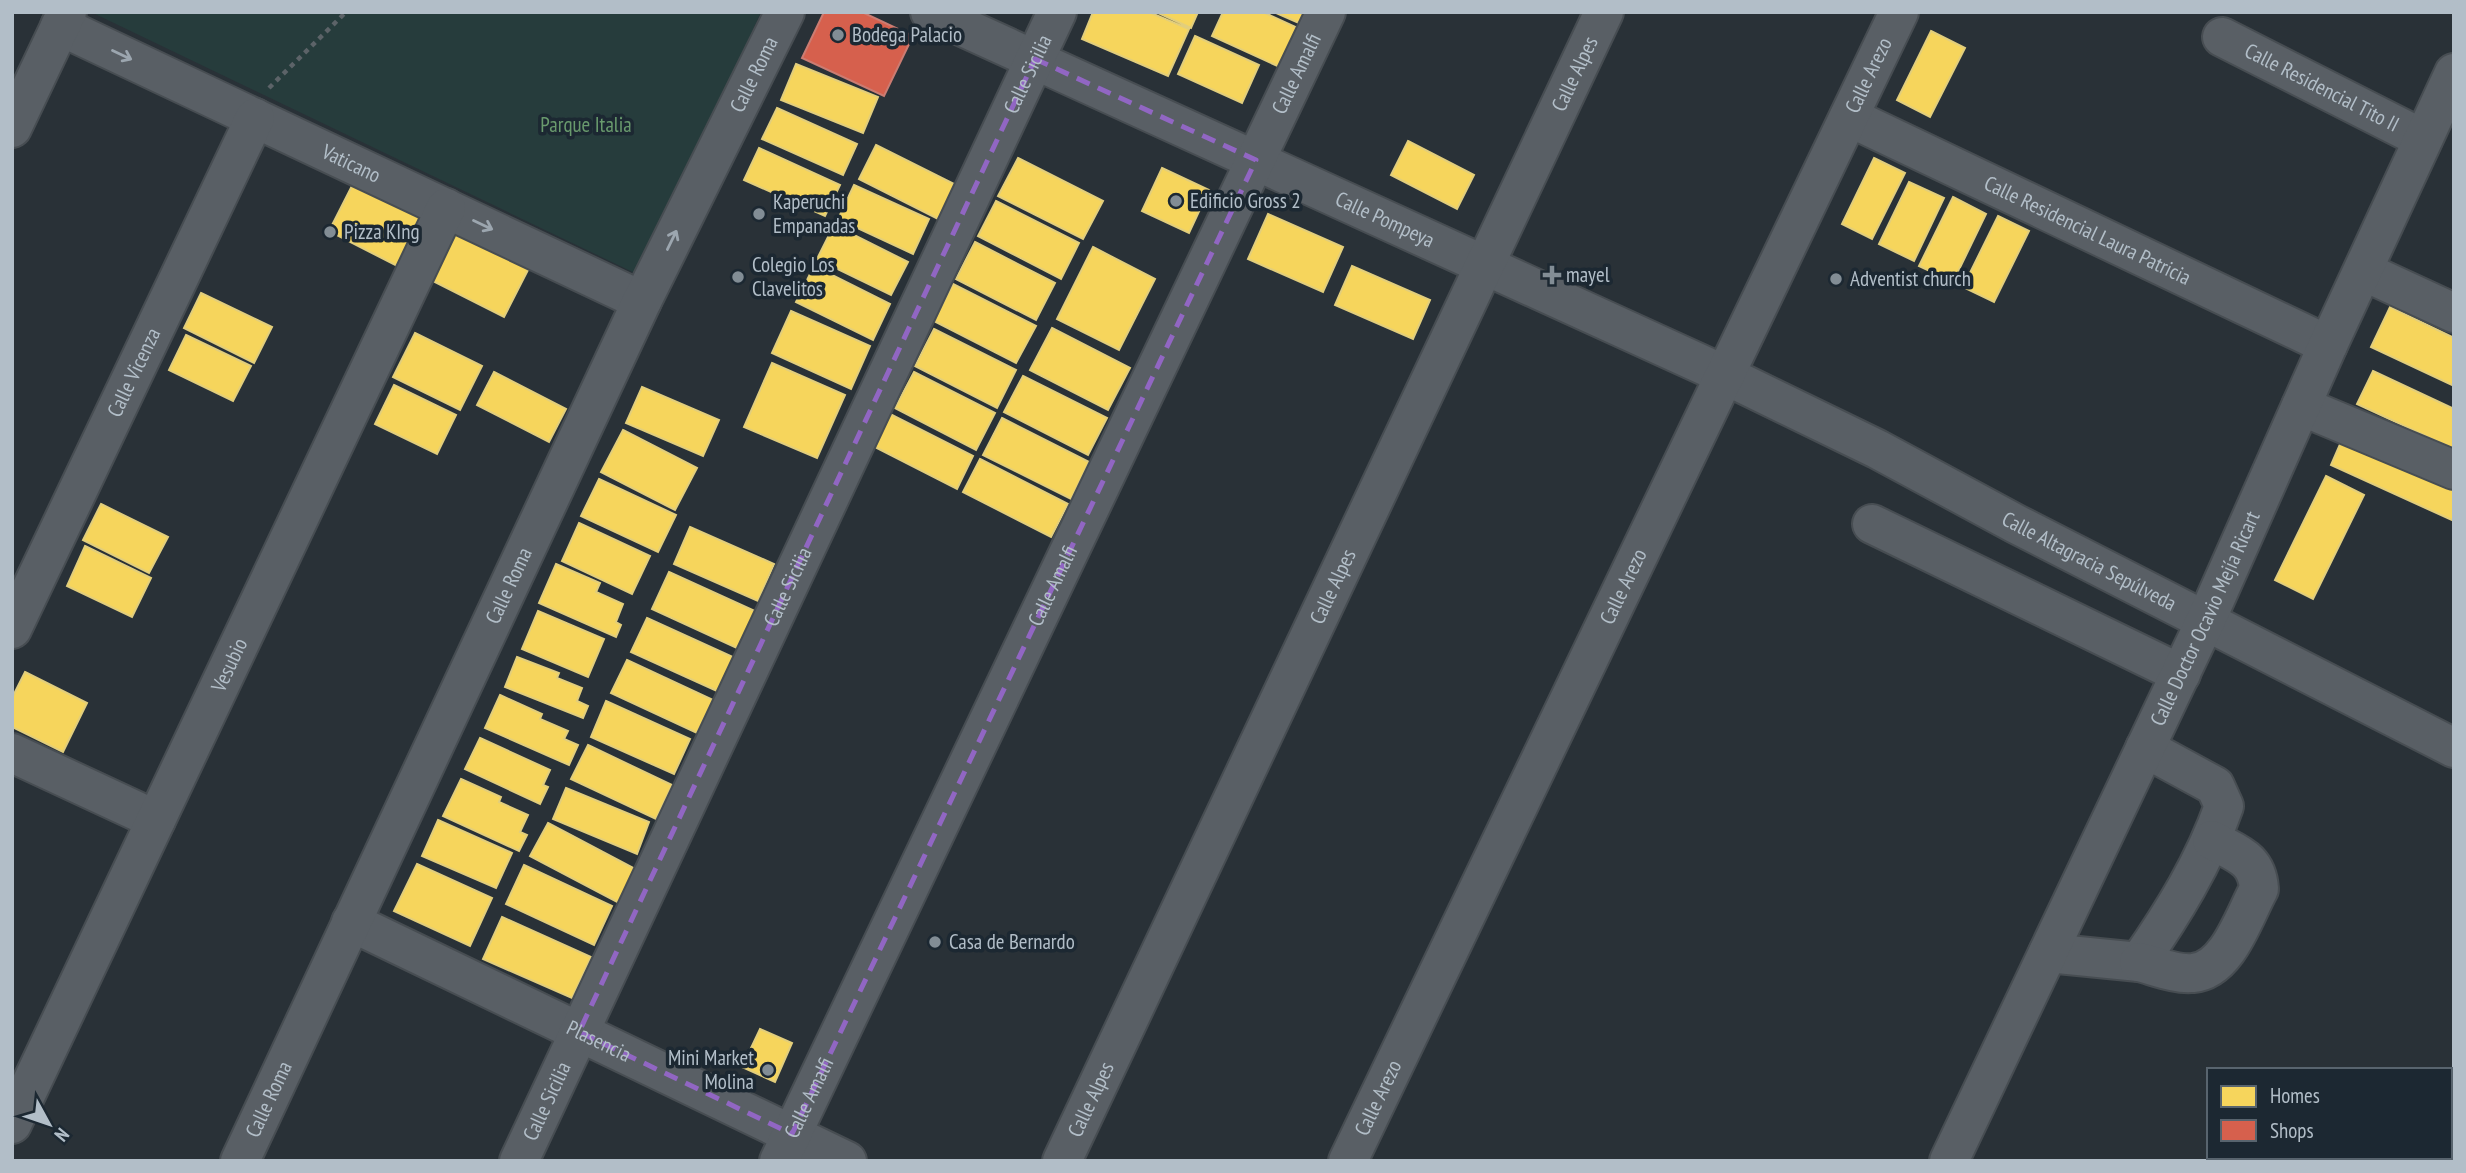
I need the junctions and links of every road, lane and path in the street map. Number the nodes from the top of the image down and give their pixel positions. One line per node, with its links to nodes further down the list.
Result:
1 (346, 12): 12 (path)
2 (785, 12): 20 (street, Calle Roma, one-way to 2)
3 (929, 12): 10 (street, Calle Pompeya)
4 (1057, 12): 10 (street, Calle Sicilia)
5 (1326, 12): 16 (street, Calle Amalfi)
6 (1604, 12): 18 (street, Calle Alpes)
7 (1899, 12): 13 (street, Calle Arezo)
8 (64, 19): 12 (street, Vaticano, one-way to 12); 14 (street)
9 (2222, 37): 15 (street, Calle Residencial Tito II)
10 (1035, 59): 16 (street, Calle Pompeya); 38 (street, Calle Sicilia)
11 (2454, 73): 15 (street, Calle Doctor Ocavio Mejía Ricart)
12 (249, 115): 17 (street, Vaticano); 28 (street, Calle Vicenza)
13 (1849, 117): 22 (street, Calle Residencial Laura Patricia); 23 (street, Calle Arezo)
14 (12, 128)
15 (2423, 139): 19 (street, Calle Doctor Ocavio Mejía Ricart)
16 (1256, 160): 18 (street, Calle Pompeya); 40 (street, Calle Amalfi)
17 (446, 208): 20 (street, Vaticano, one-way to 20); 33 (street, Vesubio)
18 (1484, 265): 23 (street, Calle Pompeya); 44 (street, Calle Alpes)
19 (2363, 271): 21 (street); 22 (street, Calle Doctor Ocavio Mejía Ricart)
20 (642, 301): 35 (street, Calle Roma)
21 (2454, 313)
22 (2328, 345): 24 (street, Calle Doctor Ocavio Mejía Ricart)
23 (1725, 375): 27 (street, Calle Altagracia Sepúlveda); 45 (street, Calle Arezo)
24 (2301, 406): 25 (street); 27 (street, Calle Doctor Ocavio Mejía Ricart)
25 (2454, 470)
26 (1872, 524): 29 (street)
27 (2206, 620): 29 (street, Calle Doctor Ocavio Mejía Ricart); 31 (street, Calle Altagracia Sepúlveda)
28 (12, 629)
29 (2181, 674): 30 (street, Calle Doctor Ocavio Mejía Ricart)
30 (2145, 748): 34 (street); 36 (street, Calle Doctor Ocavio Mejía Ricart)
31 (2454, 748)
32 (12, 753): 33 (street)
33 (156, 820): 39 (street, Vesubio)
34 (2212, 840): 37 (street); 37 (street)
35 (351, 922): 38 (street, Plasencia); 41 (street, Calle Roma)
36 (2048, 953): 37 (street); 46 (street, Calle Doctor Ocavio Mejía Ricart)
37 (2139, 962)
38 (579, 1032): 40 (street, Plasencia); 42 (street, Calle Sicilia)
39 (12, 1124)
40 (786, 1147): 43 (street, Plasencia)
41 (240, 1161)
42 (519, 1161)
43 (848, 1161)
44 (1062, 1161)
45 (1348, 1161)
46 (1950, 1161)

